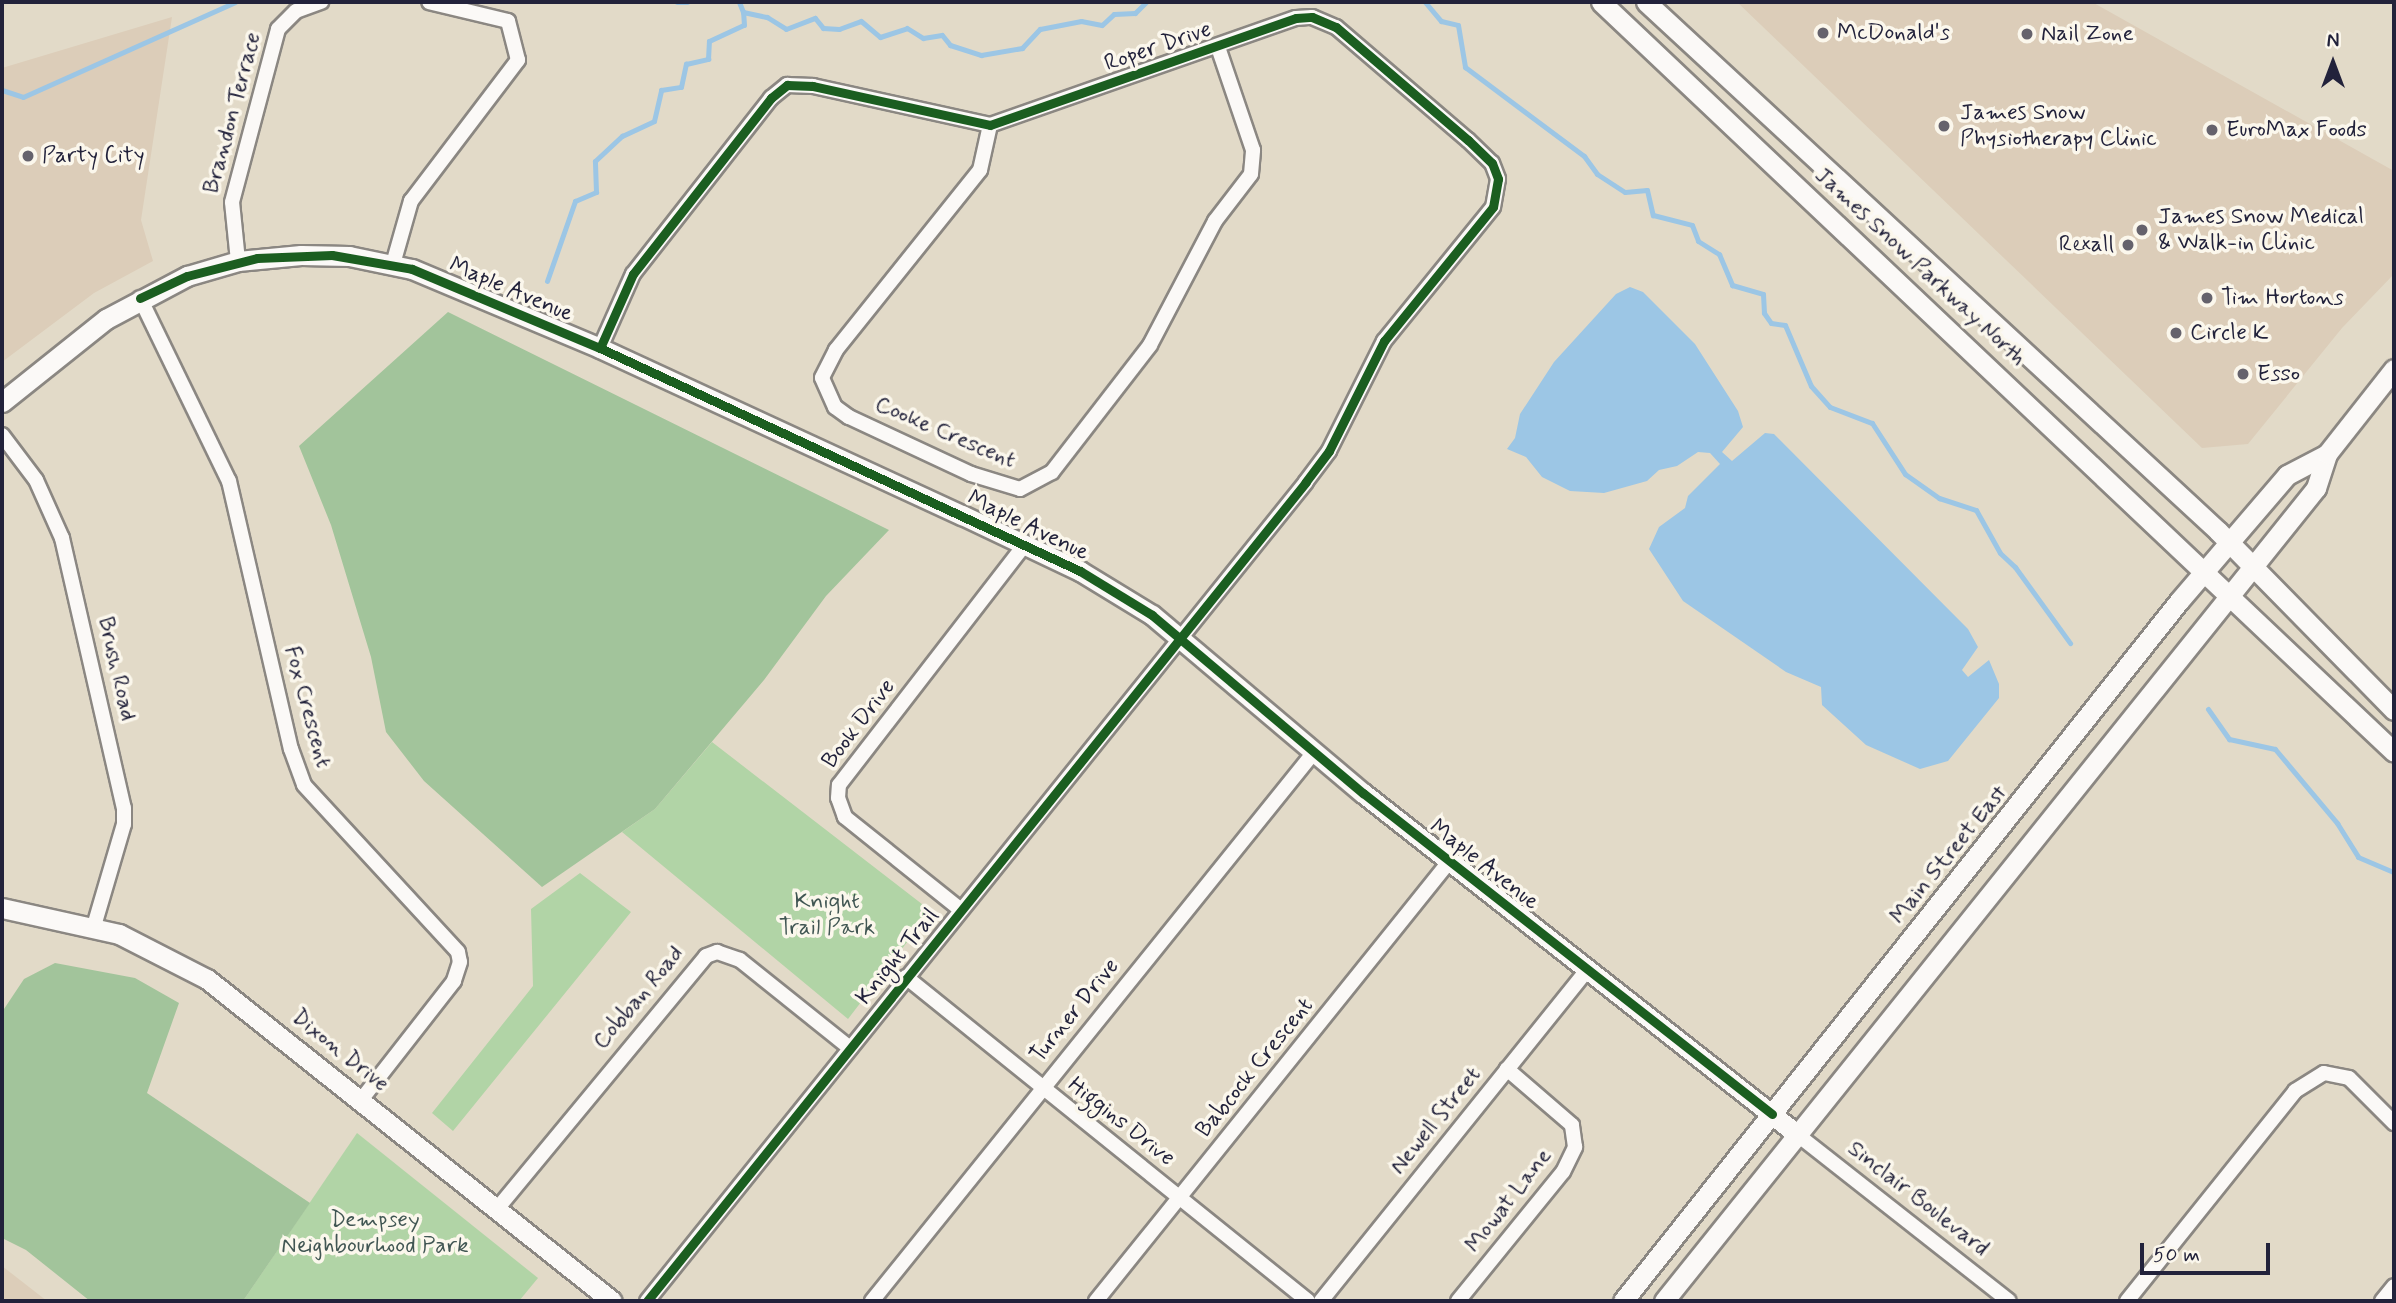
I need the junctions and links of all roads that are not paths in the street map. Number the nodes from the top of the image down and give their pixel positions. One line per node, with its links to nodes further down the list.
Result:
1 (321, 2): 7 (street, Brandon Terrace)
2 (429, 2): 8 (street)
3 (1601, 2): 18 (main road, James Snow Parkway North)
4 (1646, 2): 15 (main road, James Snow Parkway North)
5 (1218, 47): 6 (street, Roper Drive); 6 (street, Cooke Crescent); 20 (street, Roper Drive)
6 (990, 125): 10 (street)
7 (238, 261): 8 (main road, Maple Avenue); 9 (main road, Maple Avenue)
8 (393, 264): 10 (main road, Maple Avenue)
9 (140, 298): 12 (main road, Maple Avenue); 33 (street, Fox Crescent)
10 (600, 348): 16 (main road, Maple Avenue)
11 (2394, 369): 14 (main road, Main Street East)
12 (2, 402)
13 (2, 435): 27 (street, Brush Road)
14 (2327, 454): 15 (main road, Main Street East); 17 (main road, Main Street East)
15 (2223, 537): 17 (main road, James Snow Parkway North); 18 (main road, Main Street East)
16 (1024, 546): 20 (main road, Maple Avenue); 26 (street, Book Drive)
17 (2253, 567): 19 (main road, Main Street East); 21 (main road, James Snow Parkway North)
18 (2205, 569): 19 (main road, James Snow Parkway North); 34 (main road, Main Street East)
19 (2231, 594): 23 (main road, James Snow Parkway North); 36 (main road, Main Street East)
20 (1178, 636): 22 (main road, Maple Avenue); 26 (street, Knight Trail)
21 (2394, 710)
22 (1315, 751): 24 (main road, Maple Avenue); 32 (street, Turner Drive)
23 (2394, 752)
24 (1449, 862): 28 (main road, Maple Avenue); 37 (street, Babcock Crescent)
25 (2, 908): 27 (main road, Dixon Drive)
26 (961, 910): 29 (street, Knight Trail)
27 (94, 926): 33 (main road, Dixon Drive)
28 (1588, 970): 31 (street, Newell Street); 34 (main road, Maple Avenue)
29 (906, 977): 30 (street, Knight Trail); 32 (street, Higgins Drive)
30 (850, 1048): 38 (street, Cobban Road); 41 (street, Knight Trail)
31 (1507, 1069): 45 (street, Newell Street); 46 (street, Mowat Lane)
32 (1041, 1088): 37 (street, Higgins Drive); 42 (street, Turner Drive)
33 (361, 1100): 38 (main road, Dixon Drive)
34 (1772, 1114): 36 (main road, Maple Avenue); 47 (main road, Main Street East)
35 (2394, 1123): 50 (street)
36 (1798, 1135): 48 (main road, Main Street East); 49 (street, Sinclair Boulevard)
37 (1180, 1198): 43 (street, Babcock Crescent); 44 (street, Higgins Drive)
38 (497, 1209): 40 (main road, Dixon Drive)
39 (2394, 1286): 51 (street)
40 (612, 1301)
41 (647, 1301)
42 (872, 1301)
43 (1096, 1301)
44 (1308, 1301)
45 (1321, 1301)
46 (1458, 1301)
47 (1623, 1301)
48 (1664, 1301)
49 (2009, 1301)
50 (2127, 1301)
51 (2382, 1301)

